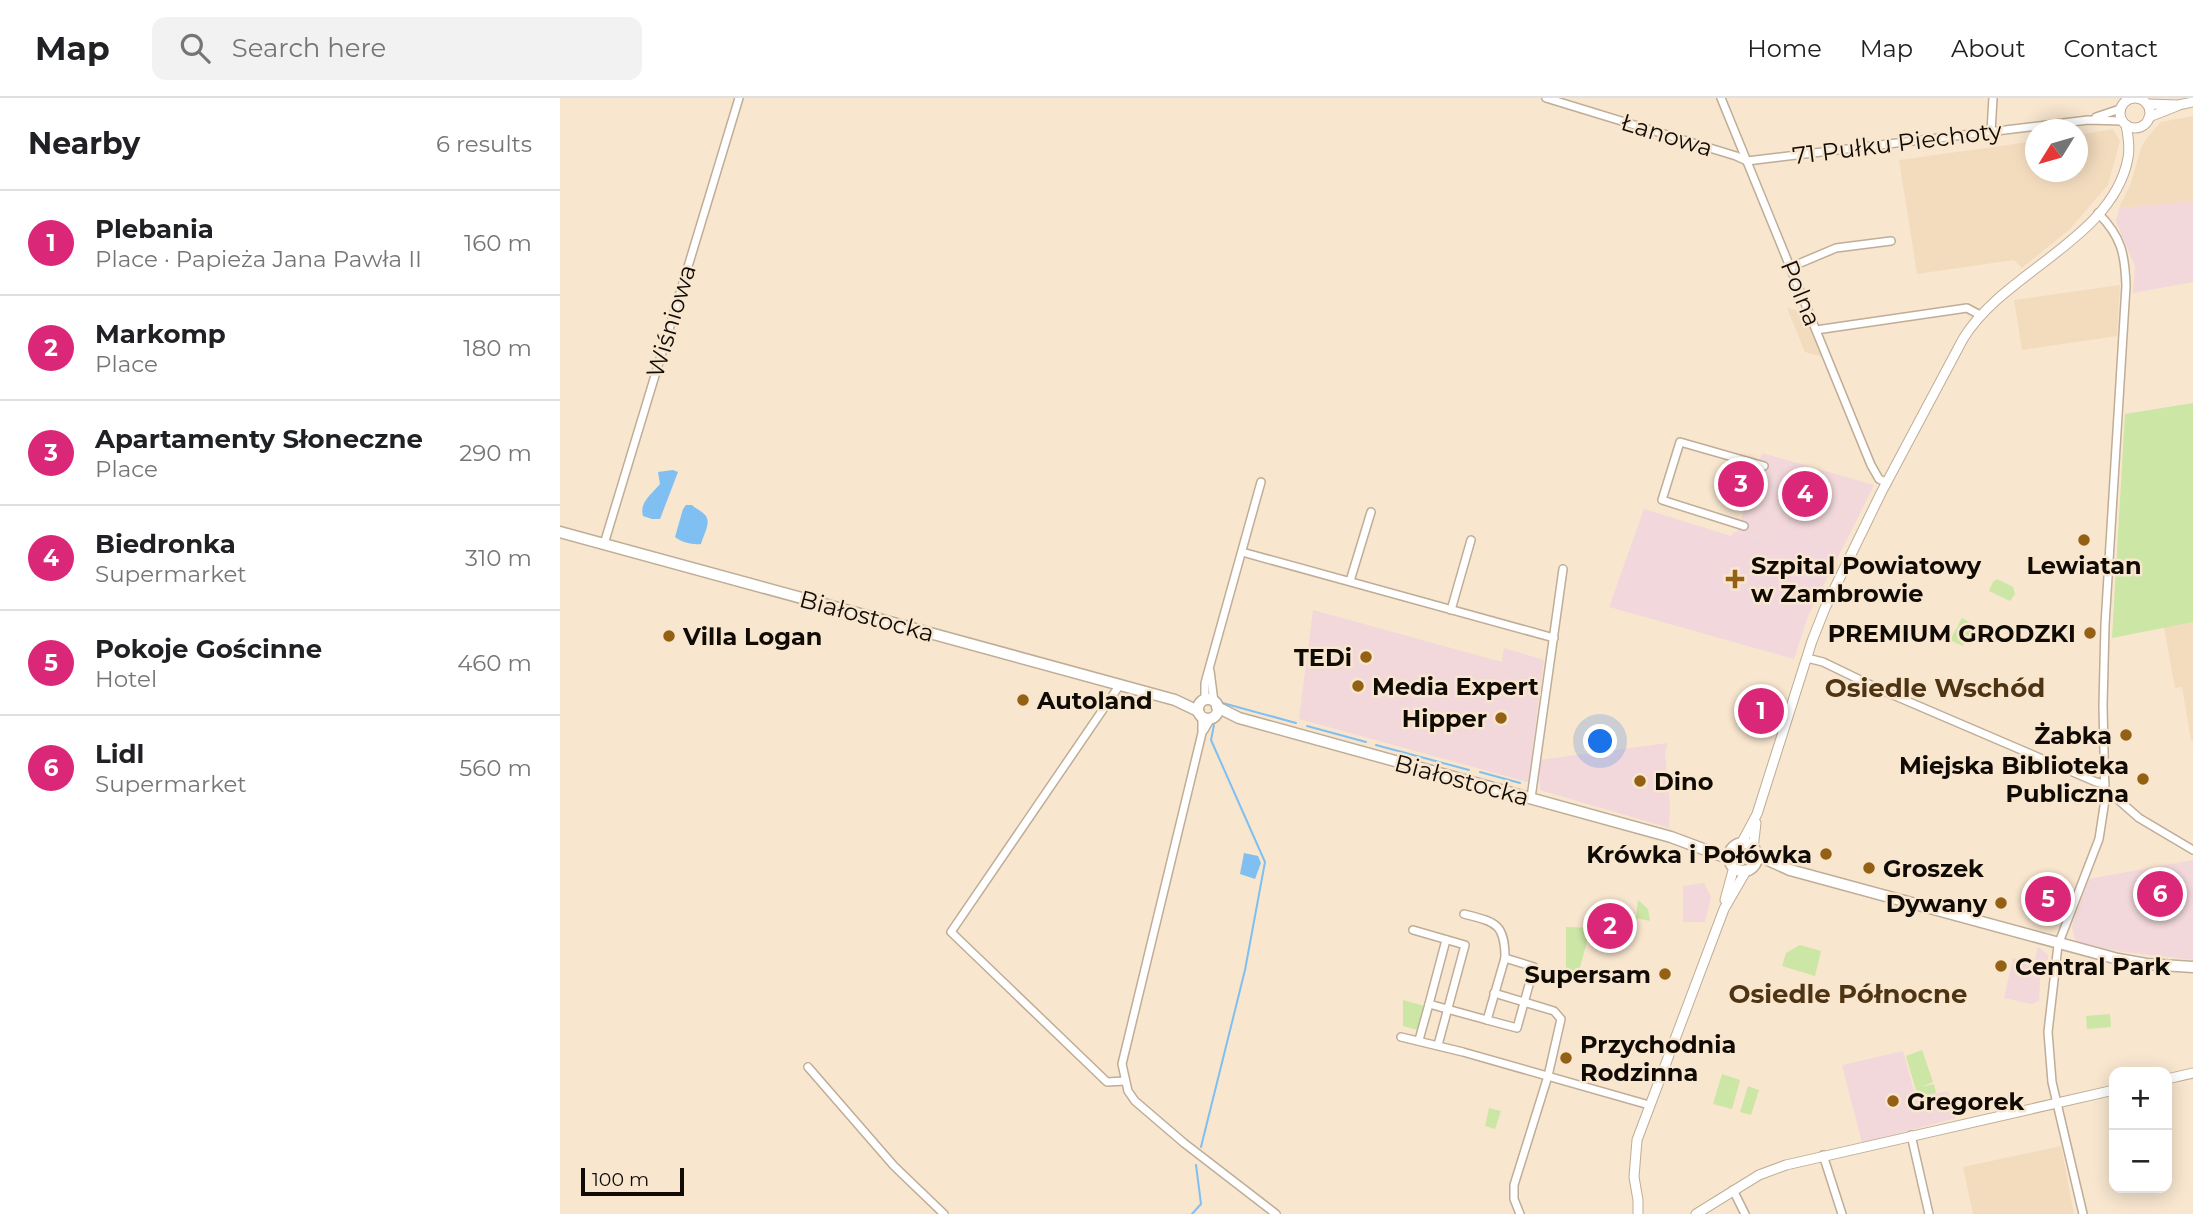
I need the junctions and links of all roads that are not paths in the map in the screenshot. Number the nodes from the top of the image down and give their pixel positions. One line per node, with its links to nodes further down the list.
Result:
1 (739, 98): 30 (street, Wiśniowa)
2 (1546, 98): 17 (street, Łanowa)
3 (1721, 98): 17 (street, Polna)
4 (1993, 98): 15 (street)
5 (2128, 99): 6 (street); 9 (street)
6 (2143, 101): 8 (street); 10 (street)
7 (2193, 103): 8 (street)
8 (2178, 105): 10 (street)
9 (2120, 109): 11 (street, 71 Pułku Piechoty); 12 (street)
10 (2149, 117): 14 (street)
11 (2088, 120): 12 (street, 71 Pułku Piechoty)
12 (2124, 123): 14 (street); 16 (street)
13 (2025, 128): 15 (street, 71 Pułku Piechoty)
14 (2139, 128): 16 (street)
15 (1991, 132): 17 (street, 71 Pułku Piechoty)
16 (2129, 155): 18 (street)
17 (1747, 161): 20 (street, Polna)
18 (2098, 213): 21 (street); 39 (street)
19 (1891, 241): 20 (street)
20 (1791, 267): 22 (street, Polna)
21 (1980, 315): 22 (street); 25 (street)
22 (1816, 330): 25 (street, Polna)
23 (1764, 467): 27 (street)
24 (1261, 482): 31 (street)
25 (1887, 483): 36 (street)
26 (1371, 512): 33 (street)
27 (1744, 526)
28 (560, 532): 30 (main road, Białostocka)
29 (1471, 540): 34 (street)
30 (604, 544): 37 (main road, Białostocka)
31 (1242, 552): 33 (street); 38 (street)
32 (1563, 569): 35 (street)
33 (1350, 581): 34 (street)
34 (1451, 610): 35 (street)
35 (1553, 638): 40 (street)
36 (1807, 658): 39 (street); 41 (street)
37 (1119, 686): 38 (main road, Białostocka); 68 (street)
38 (1207, 709): 40 (main road, Białostocka); 68 (street)
39 (2105, 788): 44 (street); 53 (street)
40 (1531, 798): 42 (main road, Białostocka)
41 (1757, 814): 43 (street); 45 (street)
42 (1684, 841): 43 (main road, Białostocka); 46 (main road, Białostocka)
43 (1738, 846): 45 (main road, Białostocka); 46 (main road)
44 (2193, 850)
45 (1755, 851): 47 (main road); 48 (main road)
46 (1732, 863): 47 (main road, Białostocka); 49 (street)
47 (1749, 869): 48 (main road); 49 (street)
48 (1790, 870): 53 (main road)
49 (1724, 909): 71 (street)
50 (1464, 914): 54 (street)
51 (1413, 930): 52 (street)
52 (1446, 940): 58 (street); 59 (street)
53 (2059, 945): 55 (main road); 70 (street)
54 (1504, 958): 56 (street); 57 (street)
55 (2191, 968)
56 (1494, 993): 57 (street); 60 (street)
57 (1524, 1002): 60 (street); 66 (street)
58 (1429, 1004): 59 (street); 62 (street)
59 (1447, 1009): 60 (street); 63 (street)
60 (1487, 1020)
61 (1401, 1037): 62 (street)
62 (1419, 1040): 63 (street)
63 (1438, 1045): 66 (street)
64 (808, 1068): 76 (street)
65 (2193, 1073): 67 (street)
66 (1548, 1076): 71 (street); 78 (street)
67 (2172, 1078)
68 (1125, 1081): 77 (street)
69 (2109, 1091): 70 (street)
70 (2056, 1102): 72 (street); 85 (street)
71 (1649, 1105): 75 (street)
72 (1911, 1135): 73 (street); 84 (street)
73 (1823, 1156): 74 (street); 83 (street)
74 (1733, 1190): 81 (street); 82 (street)
75 (1638, 1200): 79 (street); 80 (street)
76 (944, 1214)
77 (1276, 1214)
78 (1520, 1214)
79 (1638, 1214)
80 (1645, 1214)
81 (1696, 1214)
82 (1745, 1214)
83 (1842, 1214)
84 (1929, 1214)
85 (2083, 1214)

